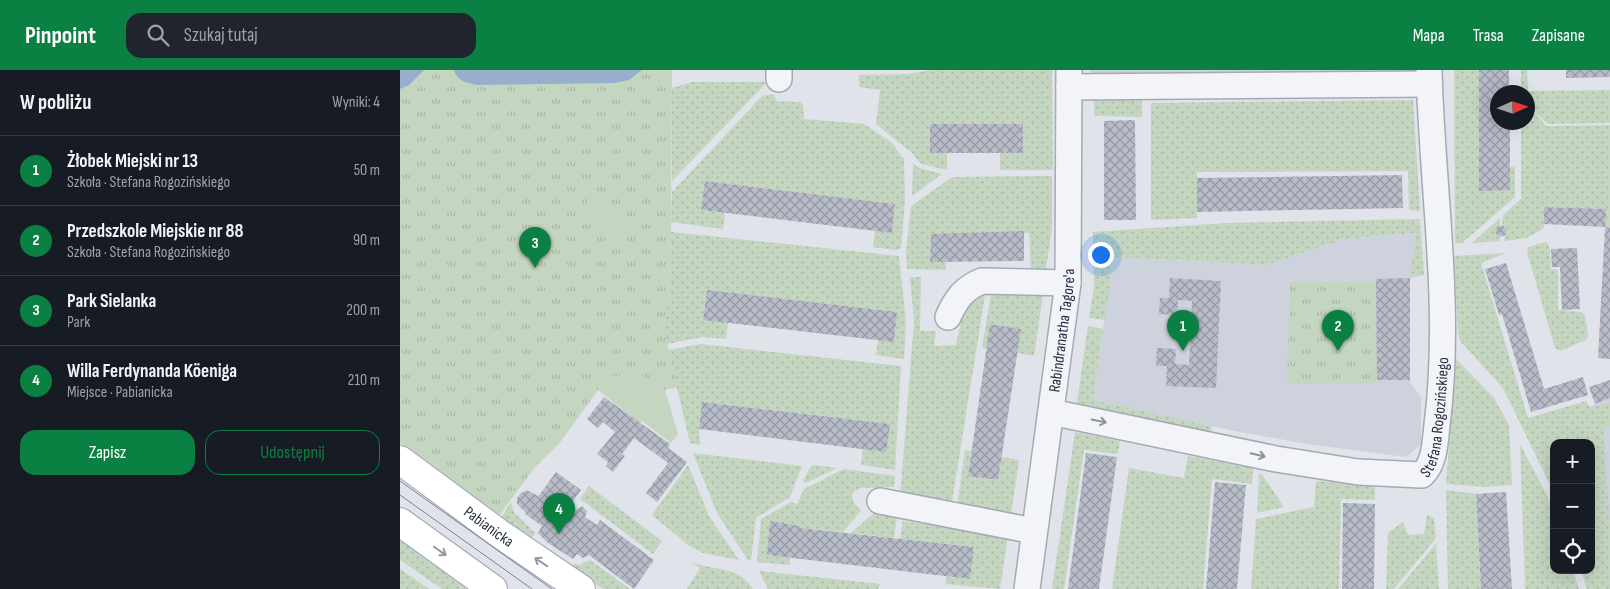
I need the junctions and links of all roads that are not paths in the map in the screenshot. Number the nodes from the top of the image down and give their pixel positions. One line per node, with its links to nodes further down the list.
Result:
1 (1429, 77): 2 (street); 5 (street, Stefana Rogozińskiego, one-way to 1)
2 (1069, 79): 3 (street, Rabindranatha Tagore'a)
3 (1068, 283): 4 (street); 5 (street, Rabindranatha Tagore'a)
4 (948, 317)
5 (1051, 412): 9 (street, Rabindranatha Tagore'a)
6 (400, 460): 11 (main road, Pabianicka, one-way to 6)
7 (880, 501): 9 (street)
8 (400, 522): 10 (main road, one-way to 10)
9 (1034, 531): 12 (street, Rabindranatha Tagore'a)
10 (494, 589)
11 (581, 589)
12 (1027, 589)

